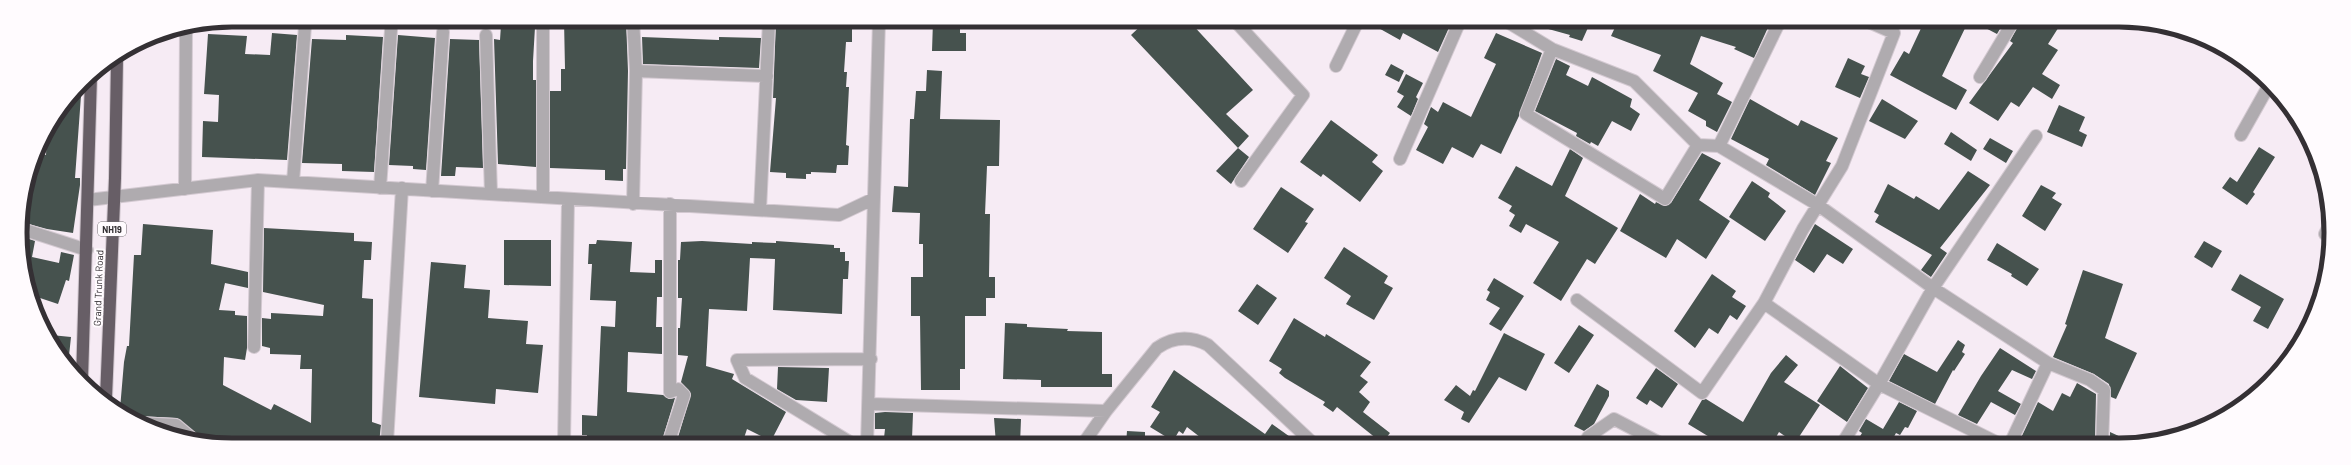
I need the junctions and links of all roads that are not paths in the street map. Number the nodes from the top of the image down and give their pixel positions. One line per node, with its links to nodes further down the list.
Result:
1 (305, 27): 32 (street)
2 (543, 27): 38 (street)
3 (633, 27): 20 (street)
4 (769, 27): 21 (street)
5 (879, 27): 41 (street)
6 (1241, 27): 31 (street)
7 (1355, 27): 19 (street)
8 (1457, 27): 29 (street)
9 (1516, 27): 17 (street)
10 (1777, 27): 28 (street)
11 (1880, 27): 45 (street)
12 (2010, 27): 22 (street)
13 (391, 30): 33 (street)
14 (186, 32): 35 (street)
15 (444, 32): 36 (street)
16 (486, 35): 37 (street)
17 (1552, 49): 27 (street); 27 (street)
18 (117, 63): 39 (highway, Grand Trunk Road / NH19)
19 (1336, 66)
20 (636, 71): 21 (street); 43 (street)
21 (767, 76): 46 (street)
22 (1980, 77)
23 (91, 84): 42 (highway, Grand Trunk Road / NH19)
24 (2266, 90): 25 (street)
25 (2241, 135)
26 (2036, 136): 49 (street)
27 (1698, 145): 28 (street)
28 (1719, 146): 45 (street)
29 (1400, 159)
30 (258, 180): 32 (street); 35 (street); 52 (street)
31 (1241, 181)
32 (293, 182): 33 (street)
33 (380, 188): 34 (street)
34 (402, 188): 36 (street); 62 (street)
35 (185, 189): 39 (street)
36 (432, 190): 37 (street)
37 (491, 194): 38 (street)
38 (542, 197): 40 (street)
39 (114, 198): 42 (street); 57 (highway, Grand Trunk Road / NH19)
40 (568, 199): 43 (street); 63 (street)
41 (873, 199): 46 (street); 53 (street)
42 (88, 200): 48 (highway, Grand Trunk Road / NH19)
43 (633, 204): 44 (street)
44 (670, 204): 46 (street); 64 (street)
45 (1818, 205): 49 (street); 51 (street)
46 (760, 210)
47 (27, 232): 48 (street)
48 (87, 250): 55 (highway, Grand Trunk Road / NH19)
49 (1933, 288): 54 (street); 56 (street)
50 (1578, 300): 51 (street)
51 (1764, 303): 56 (street)
52 (254, 347)
53 (871, 359): 58 (street); 65 (street)
54 (2048, 363): 73 (street); 74 (street)
55 (82, 373)
56 (1879, 384): 71 (street); 72 (street)
57 (106, 395)
58 (870, 404): 59 (street); 66 (street)
59 (1106, 411): 67 (street); 68 (street)
60 (159, 424): 61 (street)
61 (185, 432)
62 (387, 438)
63 (564, 438)
64 (670, 438)
65 (843, 438)
66 (867, 438)
67 (1087, 438)
68 (1308, 438)
69 (1588, 438): 70 (street)
70 (1650, 438)
71 (1846, 438)
72 (1988, 438)
73 (2013, 438)
74 (2102, 438)

